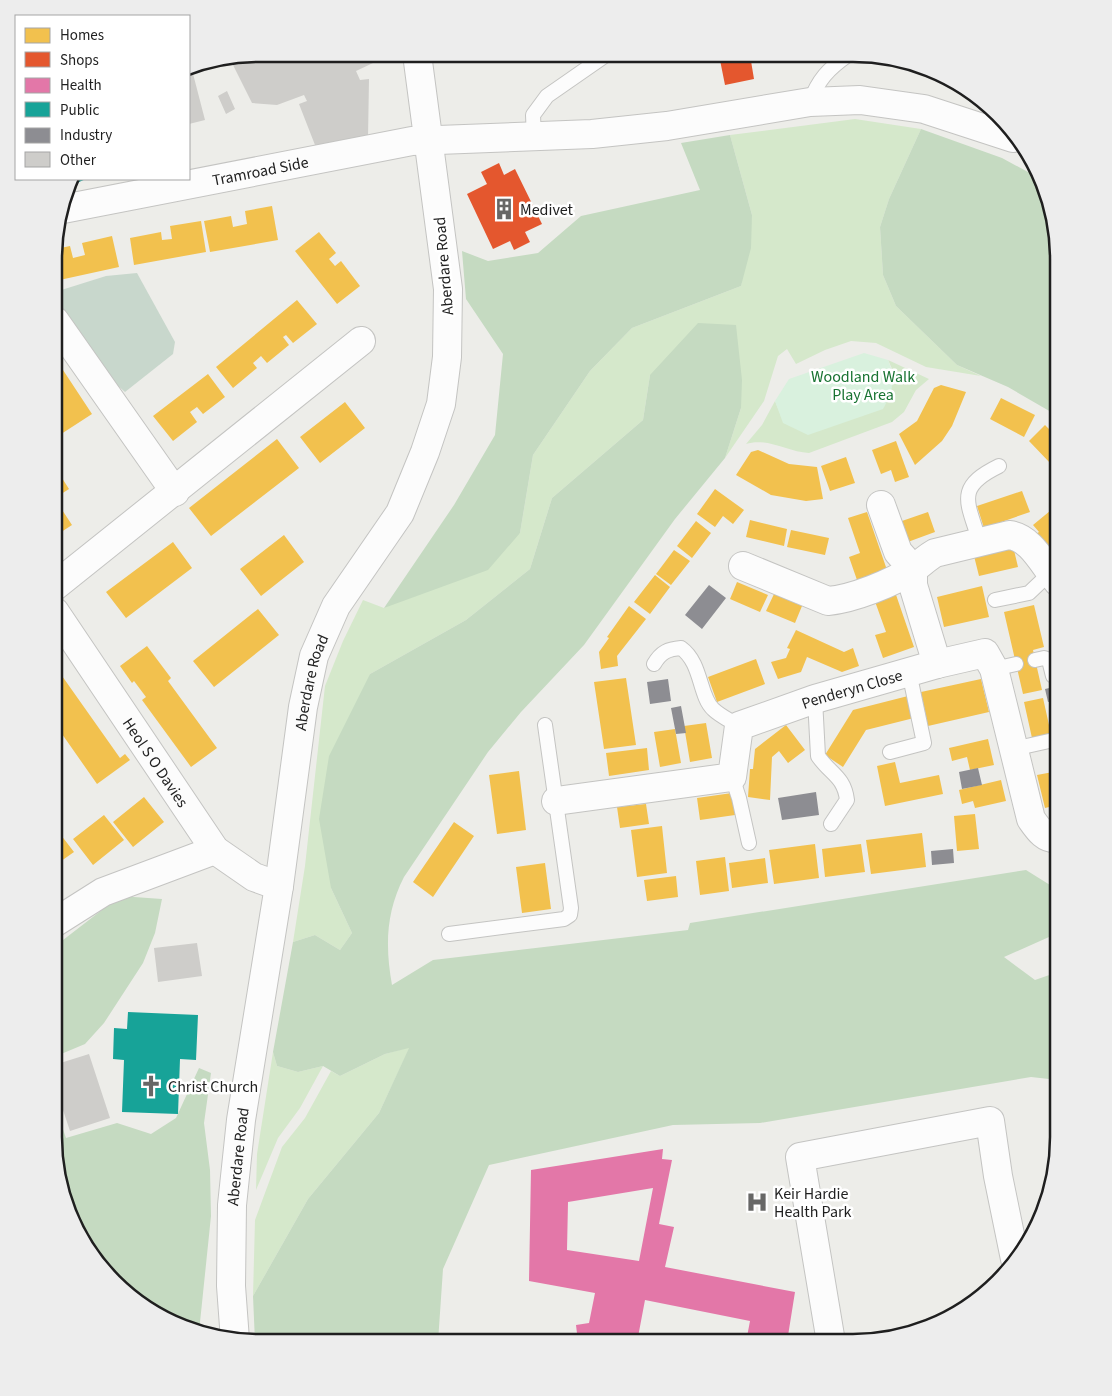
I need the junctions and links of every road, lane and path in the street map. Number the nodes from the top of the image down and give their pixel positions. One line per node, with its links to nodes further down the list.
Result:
1 (418, 62): 7 (street, Aberdare Road)
2 (596, 62): 6 (lane)
3 (838, 62): 4 (lane)
4 (810, 102): 5 (street, Tramroad Side); 6 (street, Tramroad Side)
5 (1005, 135)
6 (534, 138): 7 (street, Tramroad Side)
7 (428, 140): 8 (street, Tramroad Side); 39 (street, Aberdare Road)
8 (69, 208)
9 (62, 331): 12 (street)
10 (361, 341): 12 (street)
11 (999, 466): 14 (lane)
12 (174, 492): 19 (street)
13 (881, 505): 16 (street)
14 (980, 543): 16 (street); 17 (street)
15 (743, 566): 16 (street)
16 (913, 569): 24 (street)
17 (1050, 572)
18 (1050, 579): 20 (lane)
19 (62, 580)
20 (995, 600)
21 (62, 622): 38 (street, Heol S O Davies)
22 (1035, 660): 25 (lane)
23 (654, 664): 29 (lane)
24 (937, 664): 26 (street, Penderyn Close); 31 (street, Penderyn Close)
25 (1050, 664)
26 (909, 672): 27 (street, Penderyn Close); 32 (lane)
27 (815, 699): 29 (street, Penderyn Close); 35 (lane)
28 (545, 725): 34 (lane)
29 (739, 726): 33 (street)
30 (1050, 741): 31 (lane)
31 (1014, 749): 36 (street, Penderyn Close)
32 (890, 752)
33 (732, 777): 34 (street); 37 (lane)
34 (556, 801): 41 (lane)
35 (831, 824)
36 (1050, 837)
37 (749, 843)
38 (215, 850): 39 (street, Heol S O Davies); 40 (street)
39 (279, 886): 43 (street, Aberdare Road)
40 (62, 918)
41 (449, 934)
42 (1013, 1250): 44 (street)
43 (234, 1332)
44 (830, 1334)

